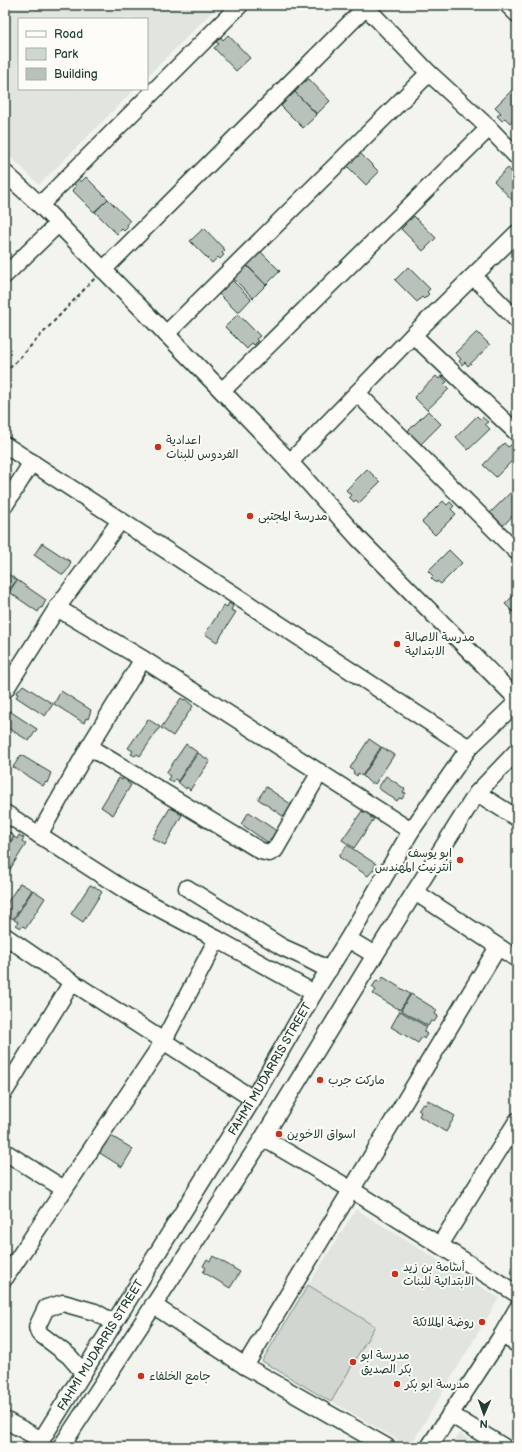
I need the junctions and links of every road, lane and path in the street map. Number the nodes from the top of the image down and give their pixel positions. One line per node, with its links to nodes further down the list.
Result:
1 (240, 5): 9 (street)
2 (508, 5): 4 (street)
3 (365, 6): 5 (street); 12 (street)
4 (517, 14)
5 (429, 73): 6 (street); 16 (street)
6 (489, 128): 7 (street); 19 (street)
7 (517, 157)
8 (5, 173): 9 (street)
9 (40, 205): 10 (street)
10 (58, 224): 12 (street); 13 (street)
11 (517, 233): 14 (street)
12 (103, 270): 16 (street); 18 (path)
13 (5, 274)
14 (474, 277): 15 (street); 17 (street)
15 (517, 320)
16 (166, 334): 19 (street)
17 (413, 335): 20 (street); 21 (street)
18 (5, 373)
19 (222, 391): 24 (street)
20 (358, 393): 24 (street); 27 (street)
21 (517, 433)
22 (5, 445): 23 (street)
23 (32, 462): 25 (street); 26 (street)
24 (290, 462): 31 (street)
25 (5, 505)
26 (120, 521): 28 (street); 33 (street)
27 (517, 552)
28 (57, 608): 29 (street); 30 (street)
29 (143, 659): 32 (street); 35 (street)
30 (5, 690)
31 (517, 700): 33 (street, FAHMĪ MUDARRIS STREET)
32 (89, 747): 35 (street); 40 (street)
33 (469, 748): 39 (street, FAHMĪ MUDARRIS STREET)
34 (517, 751): 36 (street, FAHMĪ MUDARRIS STREET)
35 (320, 772): 39 (street)
36 (477, 793): 38 (street); 42 (street, FAHMĪ MUDARRIS STREET)
37 (5, 813): 40 (street)
38 (517, 818)
39 (410, 831): 44 (street, FAHMĪ MUDARRIS STREET)
40 (39, 836): 45 (street)
41 (187, 888): 49 (street)
42 (415, 892): 46 (street); 47 (street, FAHMĪ MUDARRIS STREET)
43 (5, 936): 50 (street)
44 (348, 939): 47 (street); 49 (street, FAHMĪ MUDARRIS STREET)
45 (217, 940): 51 (street); 52 (street)
46 (498, 947): 48 (street); 59 (street)
47 (375, 955): 56 (street, FAHMĪ MUDARRIS STREET)
48 (517, 959)
49 (329, 970): 51 (street, FAHMĪ MUDARRIS STREET)
50 (72, 982): 52 (street); 53 (street)
51 (314, 993): 54 (street, FAHMĪ MUDARRIS STREET)
52 (163, 1042): 54 (street); 58 (street)
53 (5, 1091)
54 (253, 1099): 65 (street, FAHMĪ MUDARRIS STREET)
55 (517, 1121): 60 (street)
56 (263, 1138): 59 (street); 63 (street, FAHMĪ MUDARRIS STREET)
57 (5, 1152): 58 (street)
58 (64, 1189): 61 (street)
59 (352, 1190): 60 (street); 68 (street)
60 (440, 1245): 62 (street)
61 (5, 1278)
62 (517, 1294)
63 (153, 1305): 68 (street); 73 (street, FAHMĪ MUDARRIS STREET)
64 (517, 1309): 66 (street)
65 (114, 1323): 69 (street, FAHMĪ MUDARRIS STREET); 69 (street)
66 (502, 1335): 67 (street); 70 (street)
67 (517, 1344)
68 (245, 1366): 74 (street)
69 (83, 1372): 72 (street, FAHMĪ MUDARRIS STREET)
70 (450, 1414): 75 (street); 76 (street)
71 (5, 1420): 72 (street)
72 (40, 1443)
73 (62, 1447)
74 (387, 1447)
75 (429, 1447)
76 (504, 1447)

